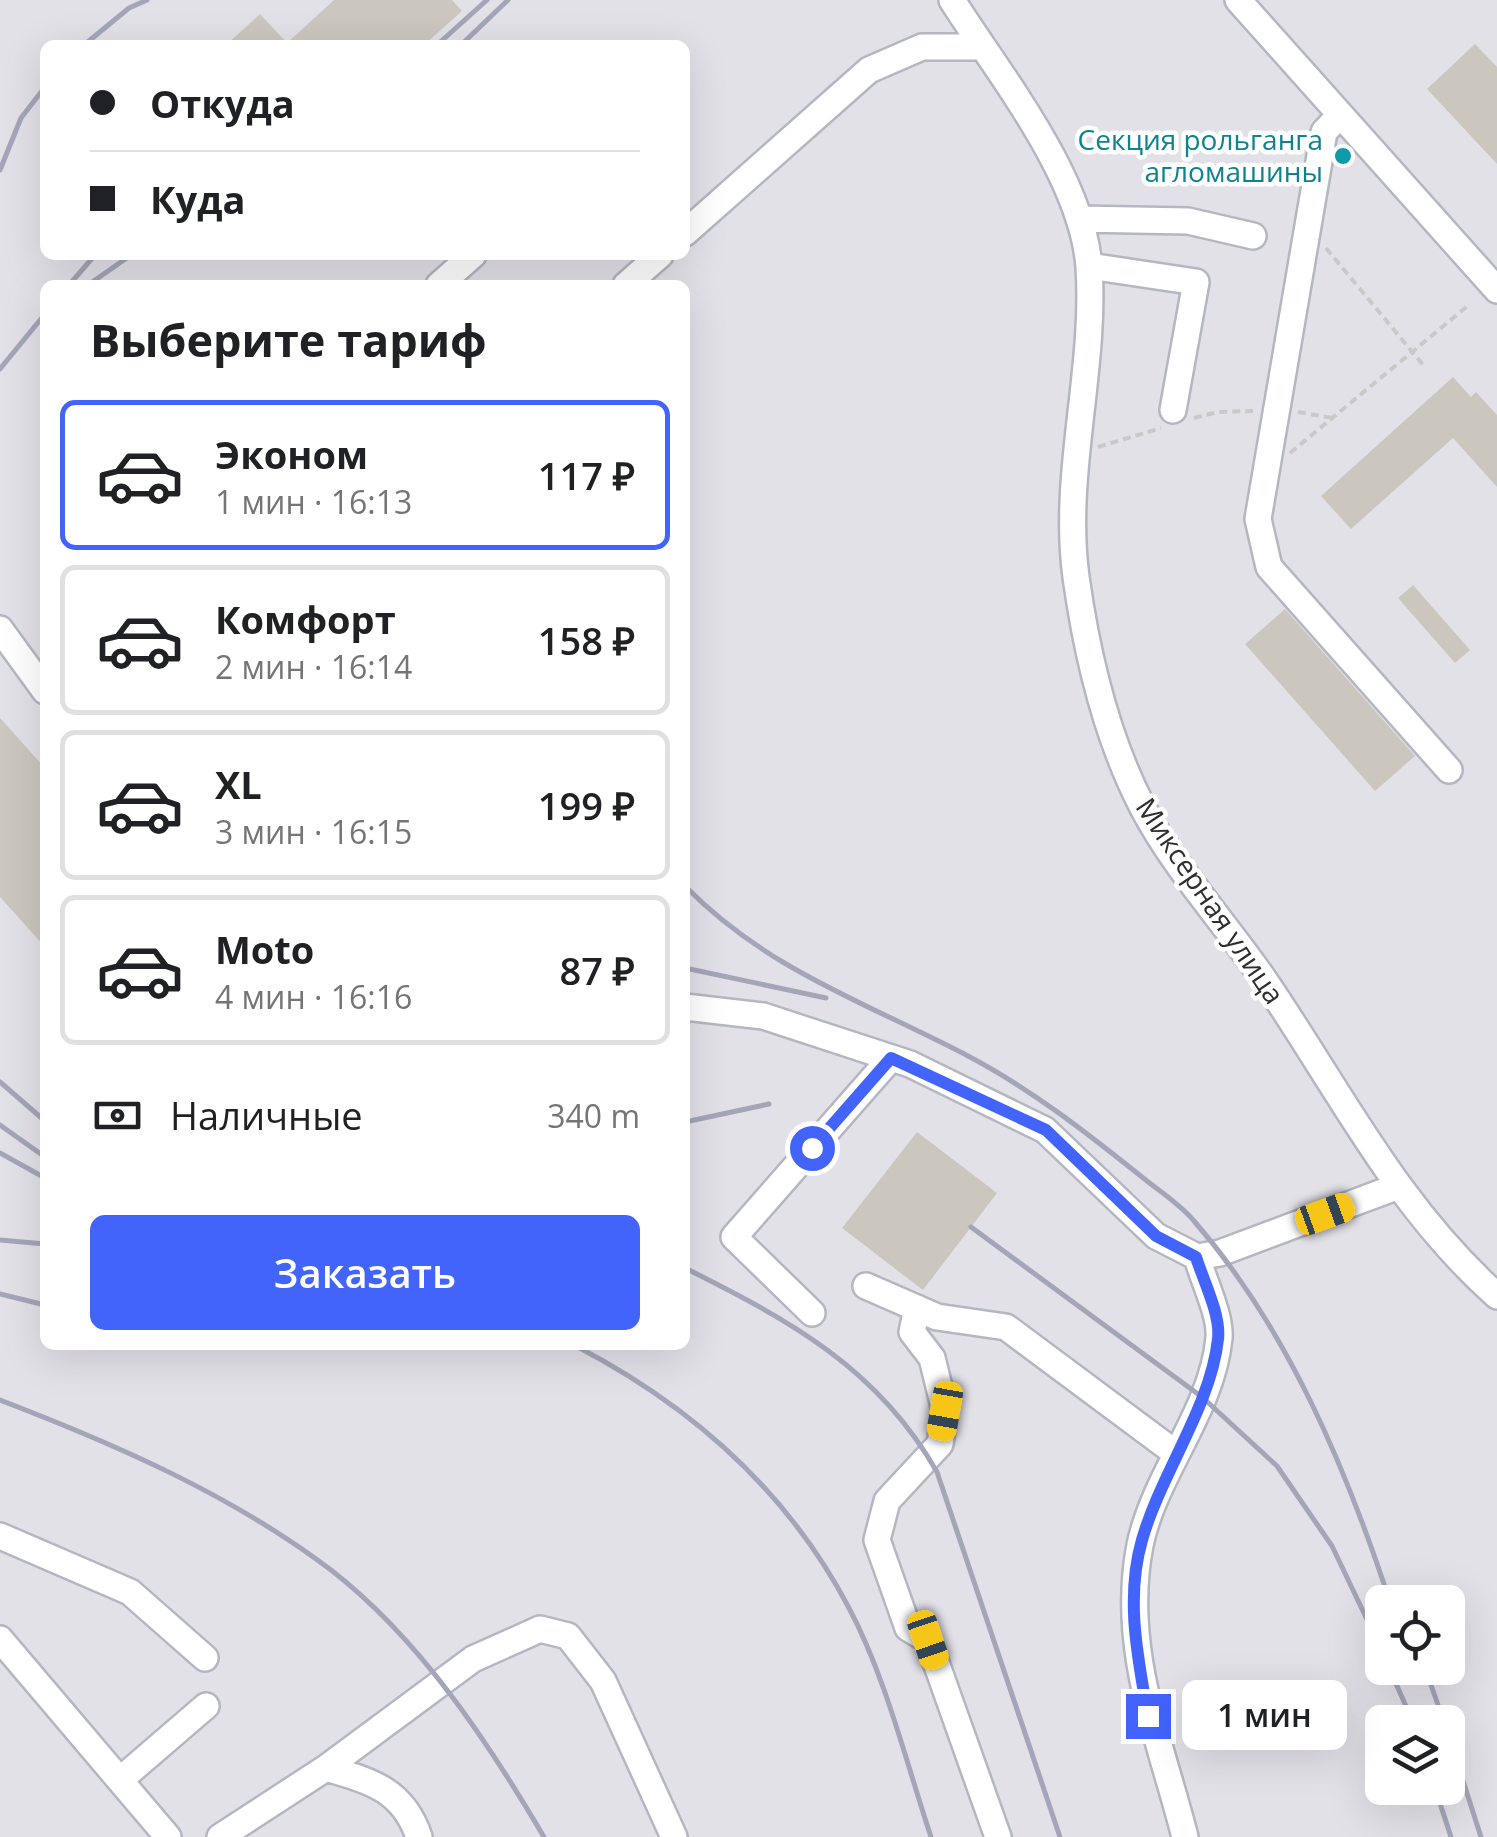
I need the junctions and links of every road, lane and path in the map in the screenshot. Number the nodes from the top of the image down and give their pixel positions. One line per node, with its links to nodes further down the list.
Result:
1 (952, 0): 3 (street, Миксерная улица)
2 (1238, 0): 4 (street)
3 (982, 47): 5 (street, Миксерная улица); 6 (street)
4 (1339, 116): 8 (street); 14 (street)
5 (1079, 218): 7 (street); 11 (street, Миксерная улица)
6 (690, 229)
7 (1253, 236)
8 (1305, 245): 16 (path); 22 (street)
9 (468, 260): 12 (street)
10 (654, 260): 13 (street)
11 (1089, 266): 18 (street); 25 (street, Миксерная улица)
12 (446, 280)
13 (632, 280)
14 (1497, 290)
15 (1470, 304): 16 (path)
16 (1412, 352): 17 (path); 19 (path)
17 (1424, 366)
18 (1173, 410)
19 (1279, 463)
20 (0, 629): 21 (street)
21 (40, 685)
22 (1450, 770)
23 (690, 1009): 24 (street)
24 (891, 1058): 26 (street); 30 (street)
25 (1396, 1187): 26 (street); 28 (street, Миксерная улица)
26 (1196, 1257): 31 (street)
27 (866, 1286): 29 (street)
28 (1497, 1296)
29 (916, 1308): 31 (street); 42 (street)
30 (812, 1313)
31 (1174, 1452): 43 (street)
32 (0, 1536): 34 (street)
33 (0, 1639): 37 (street)
34 (206, 1658)
35 (206, 1706): 37 (street)
36 (326, 1768): 39 (street); 40 (street); 41 (street)
37 (120, 1780): 38 (street)
38 (168, 1837)
39 (220, 1837)
40 (419, 1837)
41 (674, 1837)
42 (998, 1837)
43 (1185, 1837)

